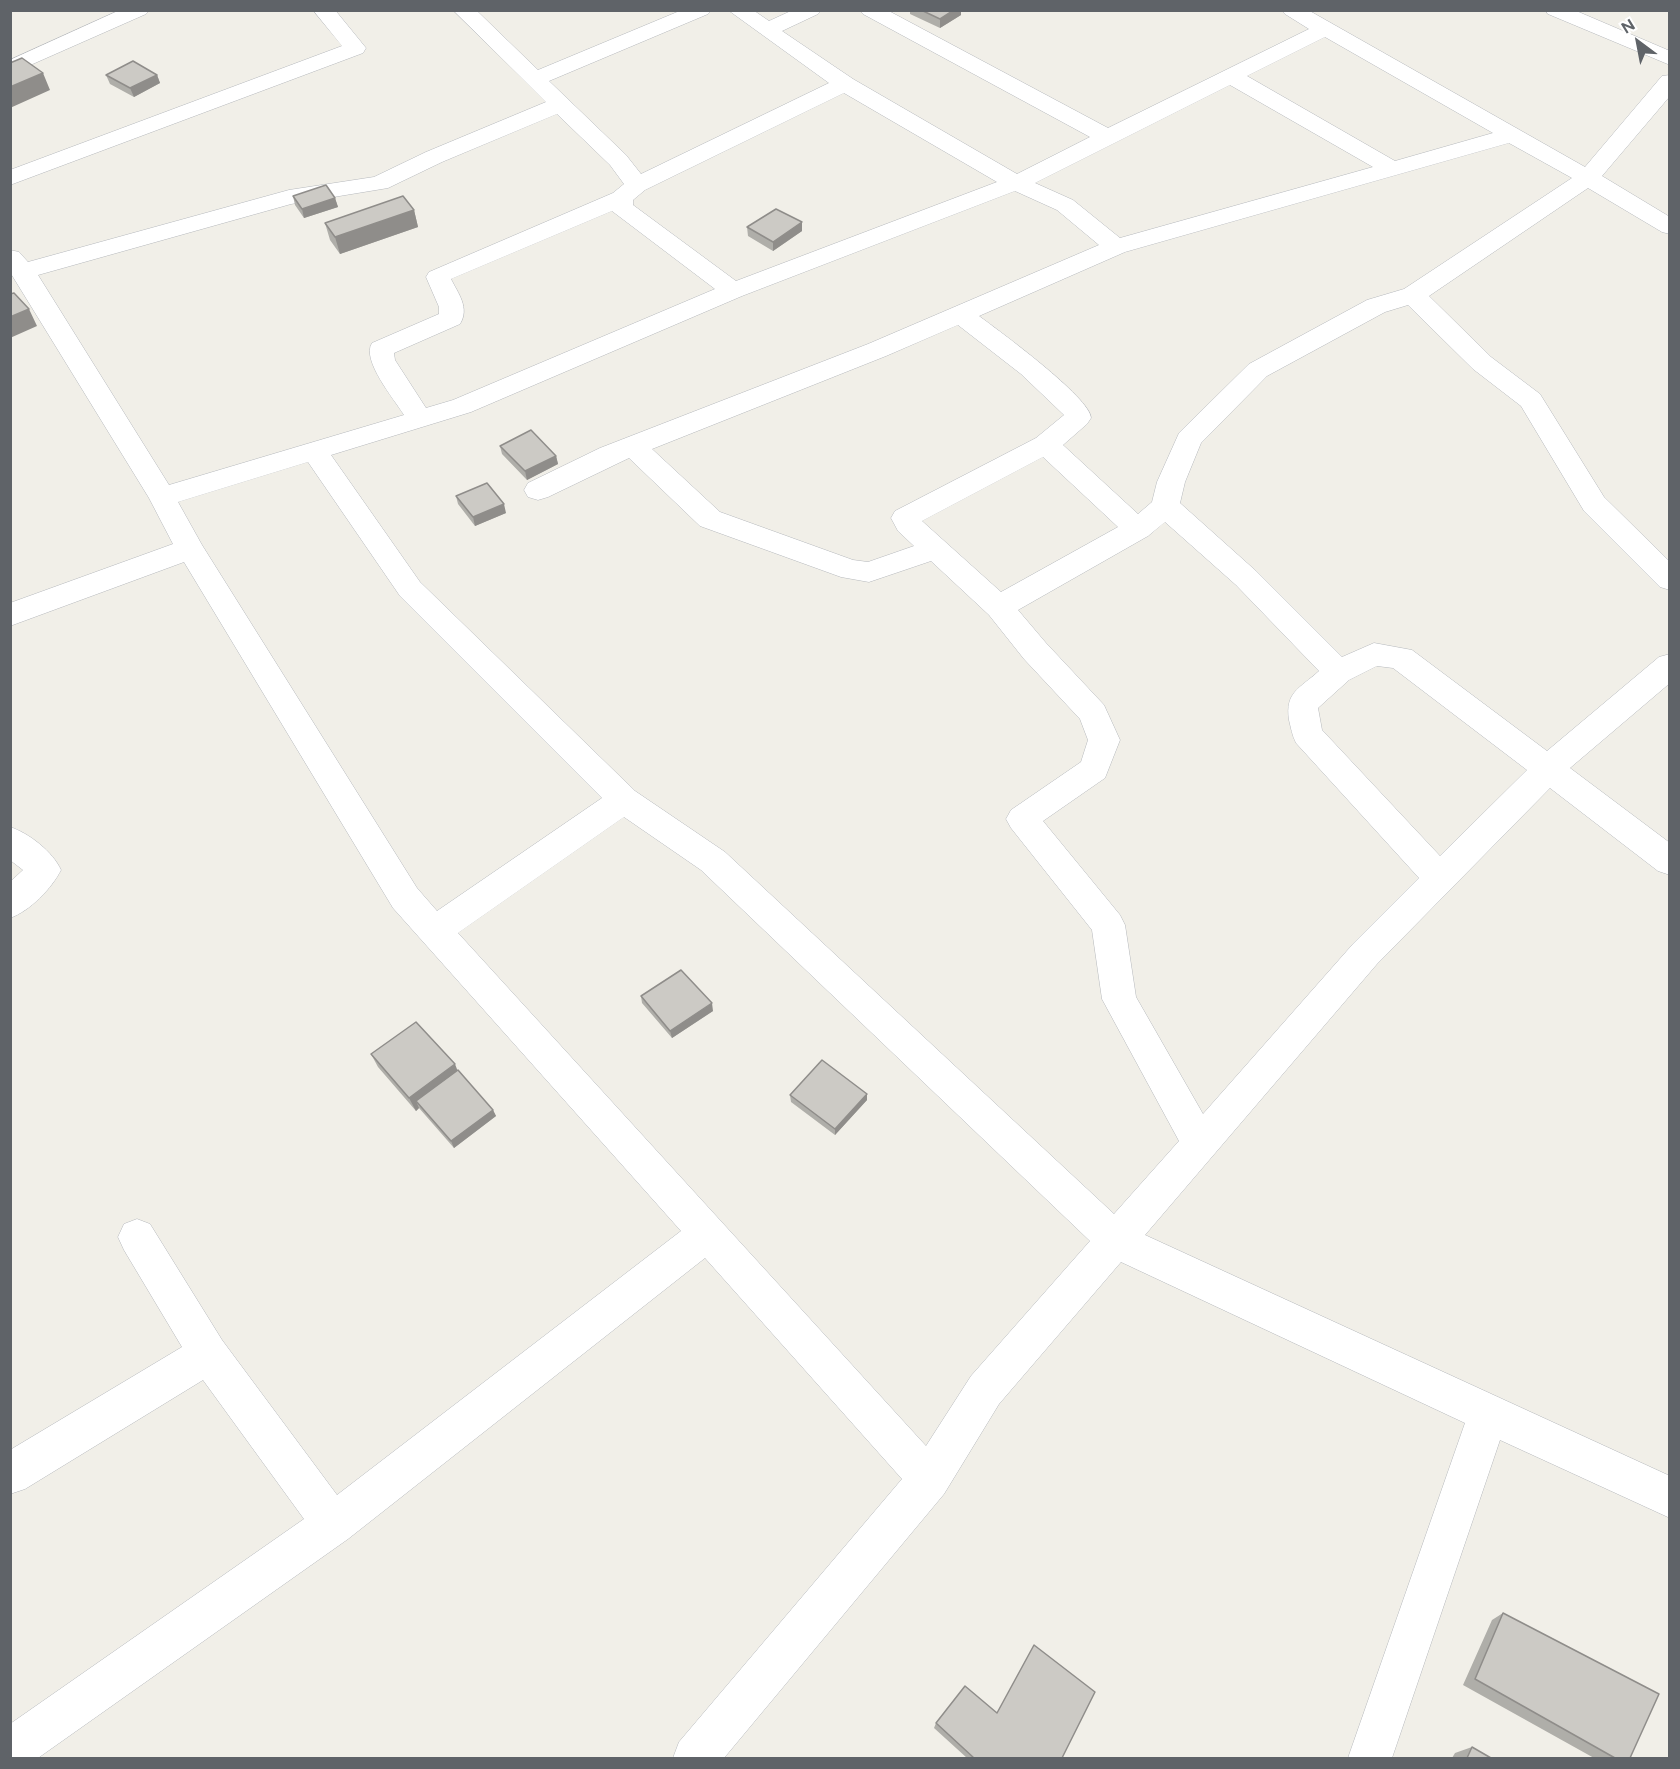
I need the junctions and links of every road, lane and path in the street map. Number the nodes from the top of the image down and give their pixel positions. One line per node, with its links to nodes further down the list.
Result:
1 (139, 10): 11 (street)
2 (323, 10): 24 (street)
3 (463, 10): 17 (street)
4 (701, 10): 17 (street)
5 (738, 10): 12 (street)
6 (811, 10): 12 (street)
7 (870, 10): 22 (street)
8 (1292, 10): 13 (street)
9 (1555, 10): 14 (street)
10 (82, 16): 11 (street)
11 (101, 28): 15 (street)
12 (767, 30): 19 (street)
13 (1323, 30): 16 (street); 21 (street)
14 (1670, 59)
15 (10, 68)
16 (1231, 76): 22 (street); 23 (street)
17 (535, 79): 20 (street)
18 (1670, 81): 25 (street)
19 (845, 84): 26 (street); 27 (street)
20 (561, 104): 27 (street); 30 (street)
21 (1512, 135): 23 (street); 25 (street)
22 (1107, 137): 26 (street)
23 (1393, 169): 29 (street)
24 (10, 178)
25 (1587, 178): 28 (street); 32 (street)
26 (1016, 183): 29 (street); 31 (street)
27 (629, 191): 31 (street); 34 (street)
28 (1670, 227)
29 (1116, 247): 33 (street)
30 (17, 264): 39 (street)
31 (733, 291): 34 (street)
32 (1413, 295): 40 (street); 44 (street)
33 (960, 314): 35 (street); 36 (street)
34 (420, 419): 37 (street)
35 (1046, 444): 41 (street); 43 (street)
36 (633, 446): 38 (street); 43 (street)
37 (314, 451): 39 (street); 50 (street)
38 (538, 490)
39 (162, 497): 42 (street)
40 (1165, 506): 41 (street); 48 (street)
41 (1138, 529): 45 (street)
42 (190, 549): 46 (street); 55 (street)
43 (936, 549): 45 (street)
44 (1670, 580)
45 (999, 608): 56 (street)
46 (10, 615)
47 (1670, 665): 49 (street)
48 (1338, 672): 49 (street); 53 (street)
49 (1549, 768): 52 (street); 53 (street)
50 (624, 800): 55 (street); 59 (street)
51 (10, 840): 54 (street)
52 (1670, 862)
53 (1440, 878): 56 (street)
54 (10, 904)
55 (434, 931): 57 (street)
56 (1199, 1142): 59 (street)
57 (708, 1233): 63 (street); 65 (street)
58 (137, 1237): 60 (street)
59 (1114, 1240): 61 (street); 63 (street)
60 (208, 1354): 62 (street); 65 (street)
61 (1488, 1414): 64 (street); 68 (street)
62 (10, 1474)
63 (929, 1479): 67 (street)
64 (1670, 1498)
65 (333, 1524): 66 (street)
66 (10, 1752)
67 (695, 1758)
68 (1370, 1758)

